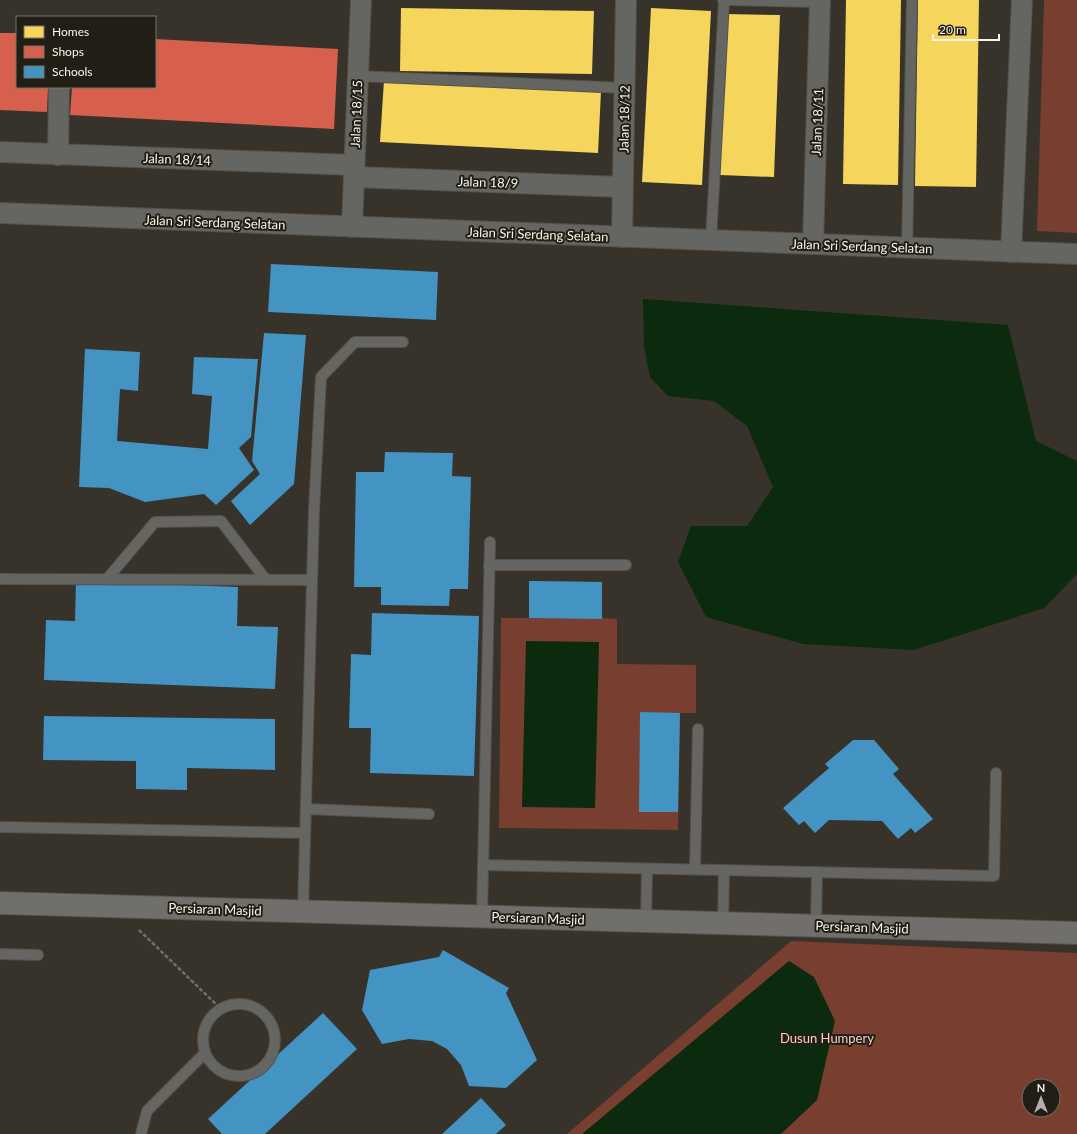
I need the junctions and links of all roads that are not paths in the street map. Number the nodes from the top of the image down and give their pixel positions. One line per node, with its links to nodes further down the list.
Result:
1 (361, 0): 7 (street, Jalan 18/15)
2 (626, 0): 9 (street, Jalan 18/12)
3 (723, 0): 6 (lane); 17 (lane)
4 (912, 0): 19 (lane)
5 (1022, 0): 20 (street)
6 (820, 1): 18 (street, Jalan 18/11)
7 (358, 76): 9 (lane); 12 (street, Jalan 18/15)
8 (59, 88): 11 (street)
9 (624, 88): 13 (street, Jalan 18/12)
10 (0, 152): 11 (street, Jalan 18/14)
11 (58, 155): 12 (street, Jalan 18/14)
12 (354, 171): 13 (street, Jalan 18/9); 15 (street, Jalan 18/15)
13 (622, 187): 16 (street, Jalan 18/12)
14 (0, 213): 15 (street, Jalan Sri Serdang Selatan)
15 (352, 227): 16 (street, Jalan Sri Serdang Selatan)
16 (622, 237): 17 (street, Jalan Sri Serdang Selatan)
17 (712, 241): 18 (street, Jalan Sri Serdang Selatan)
18 (813, 244): 19 (street, Jalan Sri Serdang Selatan)
19 (907, 248): 20 (street, Jalan Sri Serdang Selatan)
20 (1011, 252): 21 (street, Jalan Sri Serdang Selatan)
21 (1077, 254)
22 (403, 342): 29 (lane)
23 (490, 542): 24 (lane)
24 (489, 565): 25 (lane); 36 (lane)
25 (626, 565)
26 (0, 579): 27 (lane)
27 (107, 579): 28 (lane); 28 (lane)
28 (266, 580): 29 (lane)
29 (312, 580): 32 (lane)
30 (698, 729): 38 (lane)
31 (996, 773): 40 (lane)
32 (306, 809): 33 (lane); 35 (lane)
33 (429, 814)
34 (0, 827): 35 (lane)
35 (305, 834): 42 (lane)
36 (483, 865): 37 (lane); 43 (lane)
37 (647, 869): 38 (lane); 44 (lane)
38 (695, 869): 39 (lane)
39 (724, 870): 40 (lane); 45 (lane)
40 (817, 872): 46 (lane)
41 (0, 903): 42 (street, Persiaran Masjid)
42 (303, 911): 43 (street, Persiaran Masjid)
43 (482, 916): 44 (street, Persiaran Masjid)
44 (646, 921): 45 (street, Persiaran Masjid)
45 (723, 923): 46 (street, Persiaran Masjid)
46 (816, 926): 47 (street, Persiaran Masjid)
47 (1077, 933)
48 (0, 954): 49 (lane)
49 (38, 955)
50 (205, 1053): 50 (lane); 51 (lane)
51 (142, 1134)

